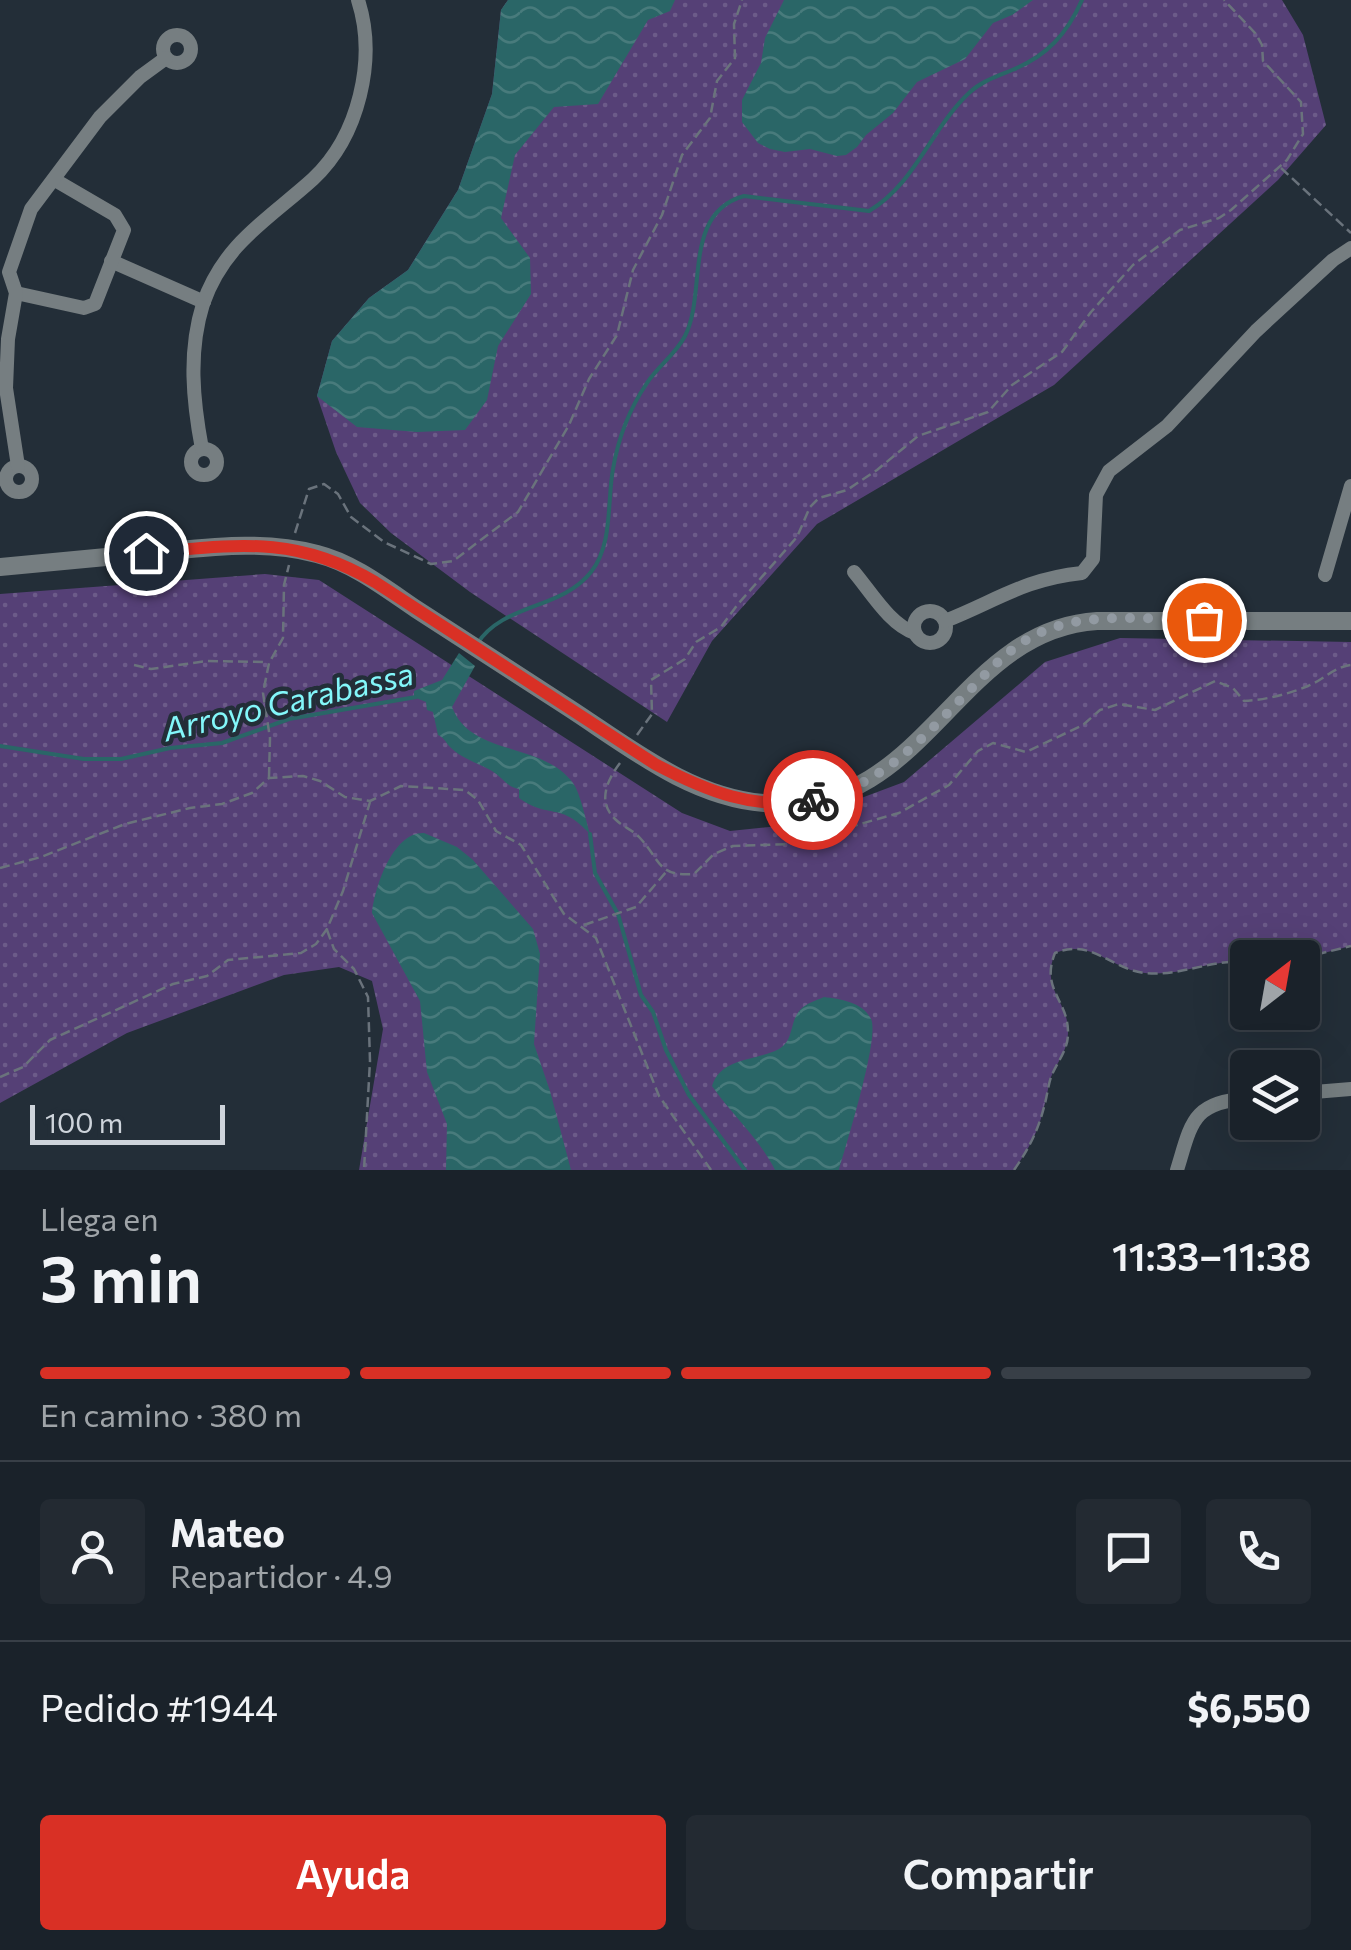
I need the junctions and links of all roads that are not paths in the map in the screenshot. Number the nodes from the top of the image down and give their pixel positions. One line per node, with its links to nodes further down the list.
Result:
1 (361, 3): 7 (street)
2 (166, 58): 3 (street)
3 (55, 180): 5 (street); 6 (street)
4 (1351, 248): 14 (street)
5 (111, 261): 6 (street); 7 (street)
6 (16, 293): 9 (street)
7 (204, 302): 8 (street)
8 (202, 449)
9 (18, 466)
10 (1351, 486): 13 (street)
11 (0, 567): 15 (street)
12 (854, 572): 16 (street)
13 (1324, 576)
14 (945, 621): 16 (street); 16 (street)
15 (1351, 621)
16 (915, 633)
17 (1351, 1089): 18 (street)
18 (1320, 1092)
19 (1230, 1099): 20 (street)
20 (1176, 1170)

